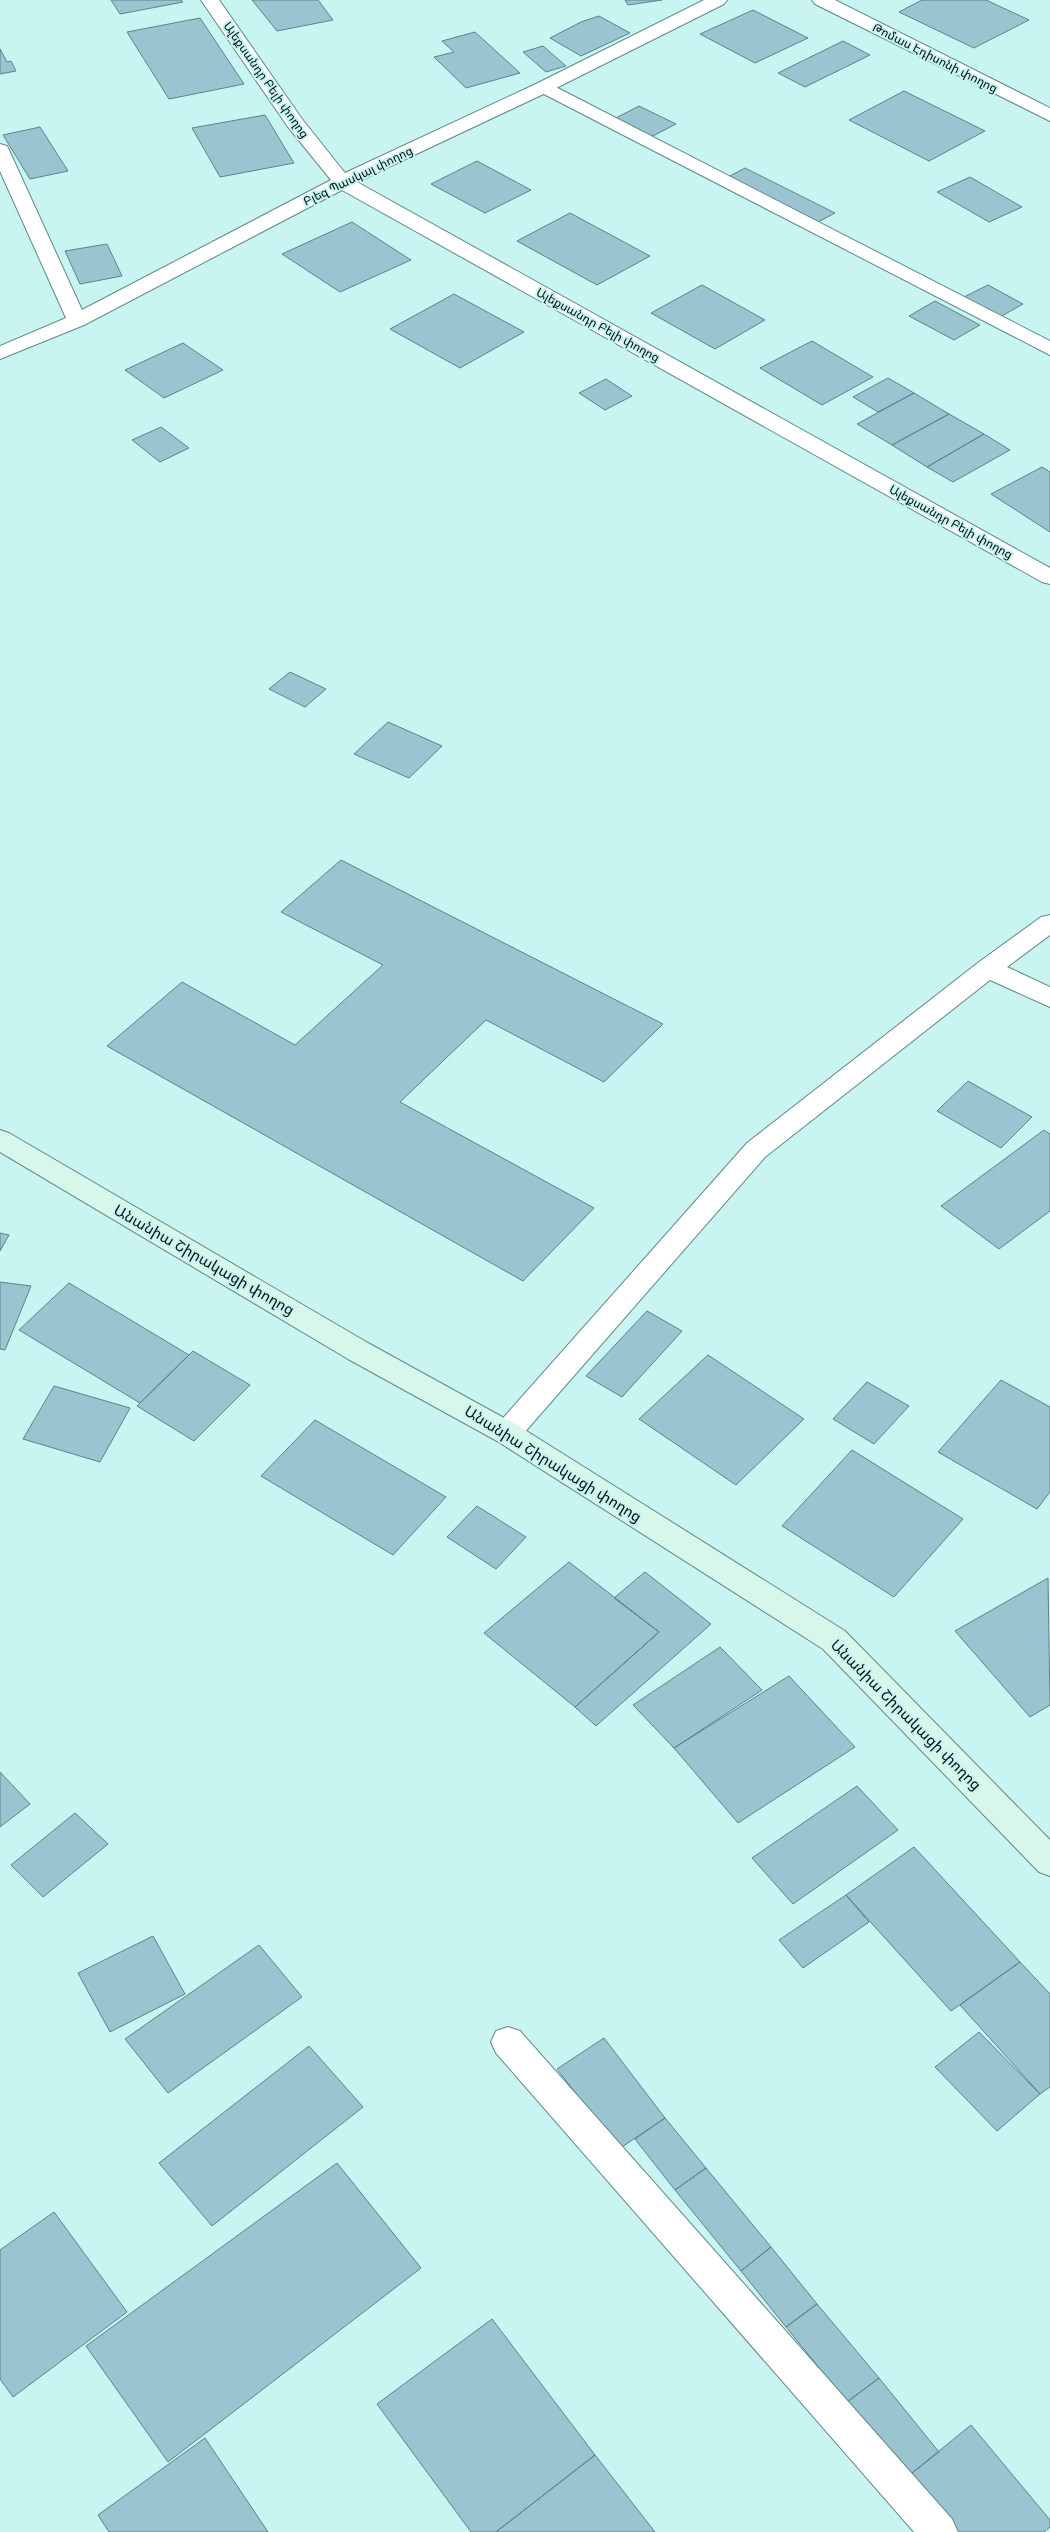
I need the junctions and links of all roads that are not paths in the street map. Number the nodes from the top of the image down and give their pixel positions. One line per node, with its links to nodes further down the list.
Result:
1 (210, 0): 7 (street, Ալեքսանդր Բելի փողոց)
2 (718, 0): 4 (street, Բլեզ Պասկալ փողոց)
3 (821, 0): 5 (street, Թոմաս Էդիսոնի փողոց)
4 (544, 87): 7 (street, Բլեզ Պասկալ փողոց); 9 (street)
5 (1050, 114)
6 (0, 150): 8 (street)
7 (342, 182): 8 (street, Բլեզ Պասկալ փողոց); 11 (street, Ալեքսանդր Բելի փողոց)
8 (77, 321): 10 (street, Բլեզ Պասկալ փողոց)
9 (1050, 349)
10 (0, 353)
11 (1050, 577)
12 (1050, 923): 13 (street)
13 (988, 968): 14 (street); 16 (street)
14 (1050, 998)
15 (0, 1140): 16 (main road, Անանիա Շիրակացի փողոց)
16 (507, 1433): 17 (main road, Անանիա Շիրակացի փողոց)
17 (1050, 1862)
18 (508, 2042): 19 (street)
19 (939, 2532)

